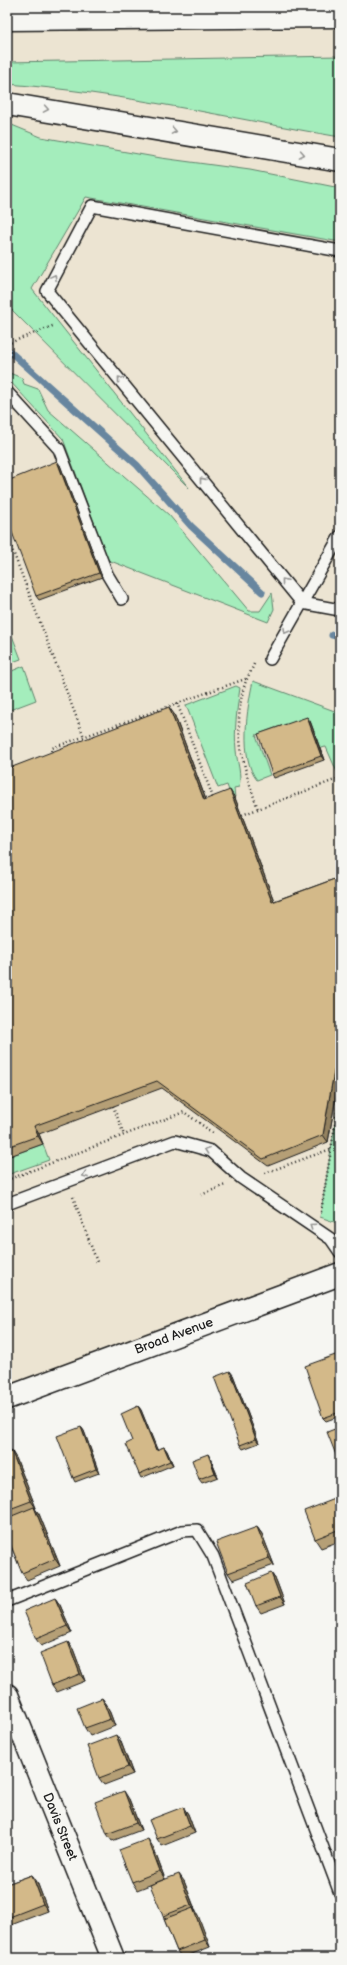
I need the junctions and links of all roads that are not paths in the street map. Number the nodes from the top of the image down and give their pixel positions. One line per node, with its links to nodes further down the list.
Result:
1 (340, 16): 2 (main road)
2 (7, 19)
3 (7, 104): 4 (main road, one-way to 4)
4 (340, 160)
5 (340, 251): 9 (lane, one-way to 5)
6 (7, 392): 8 (lane)
7 (340, 536): 9 (lane)
8 (122, 599)
9 (302, 603): 10 (lane); 11 (lane, one-way to 11)
10 (340, 610)
11 (270, 660)
12 (7, 1204): 13 (lane, one-way to 12)
13 (340, 1252)
14 (340, 1274): 15 (main road, Broad Avenue)
15 (7, 1398)
16 (7, 1601): 18 (lane)
17 (7, 1695): 19 (main road, Davis Street)
18 (340, 1893)
19 (113, 1958)

